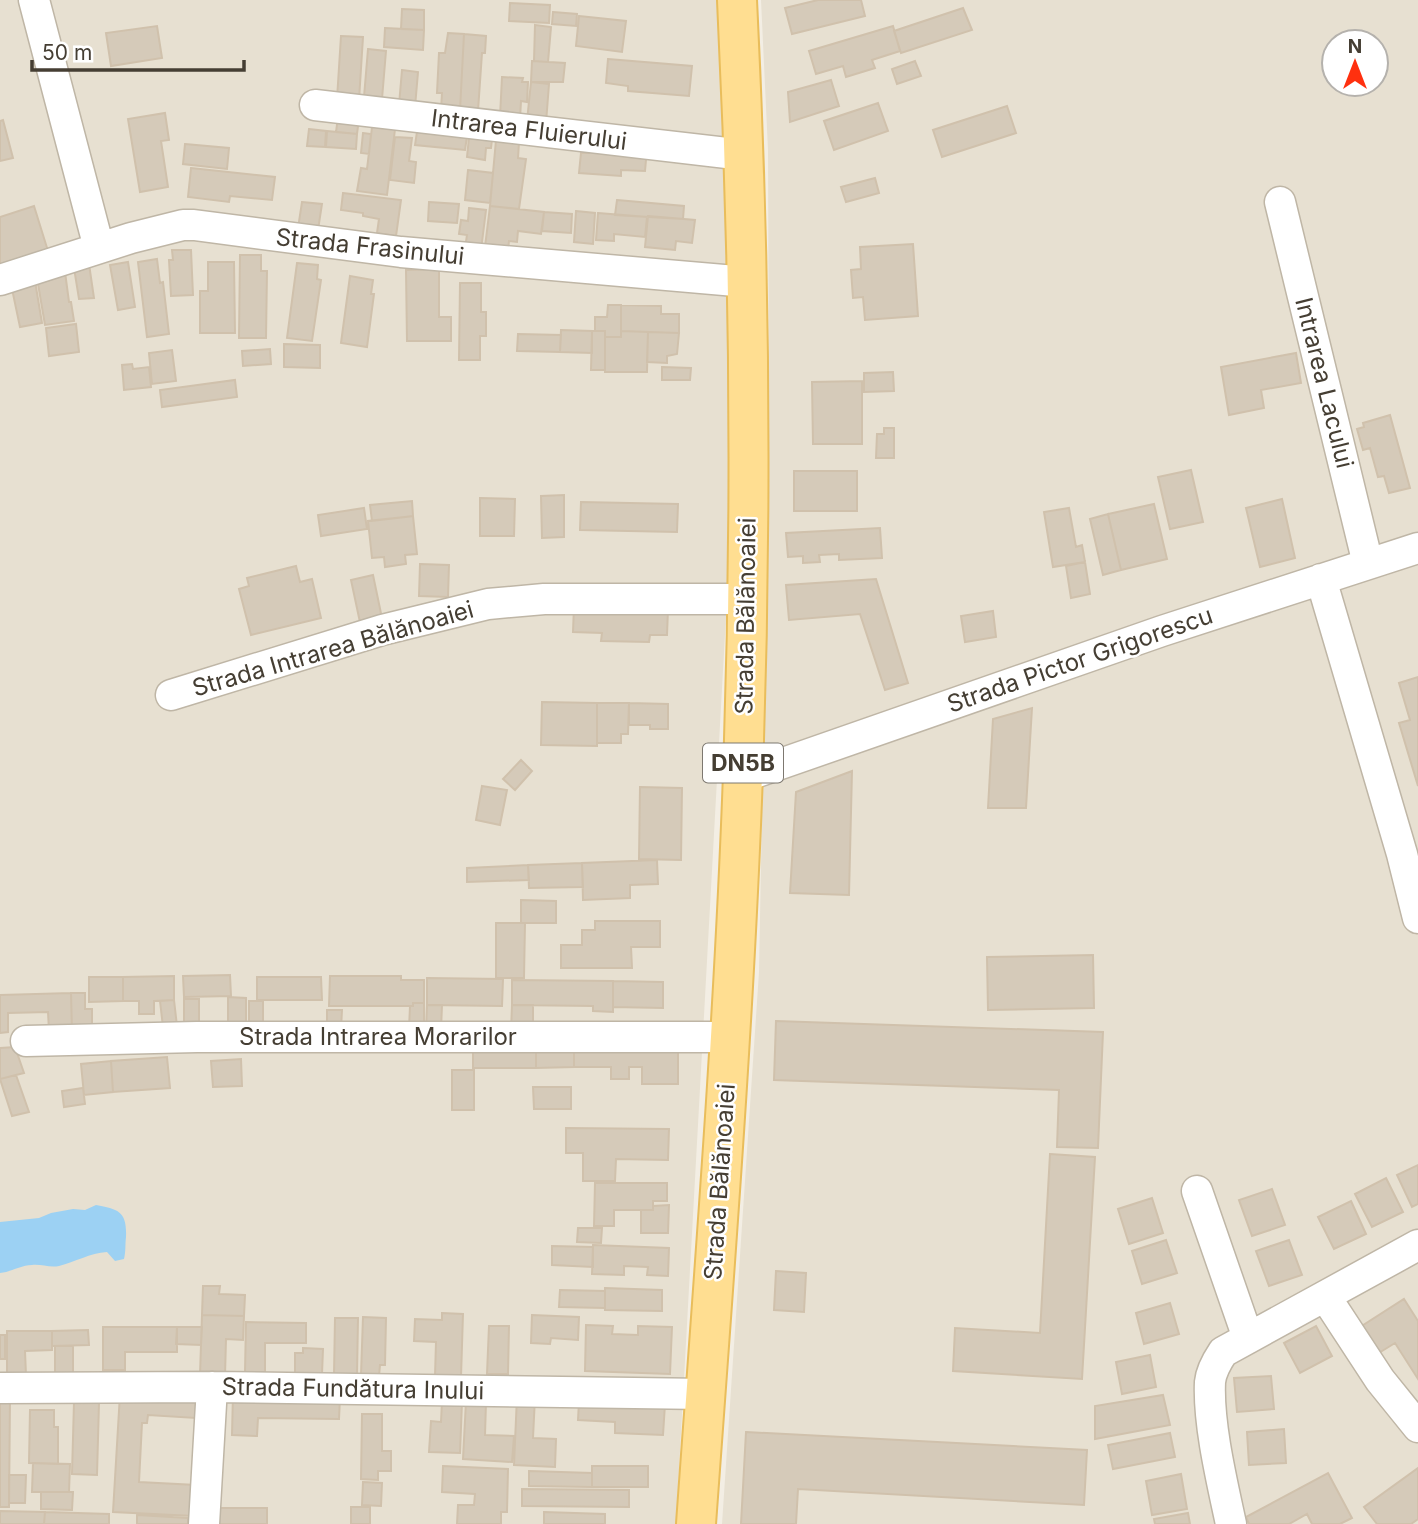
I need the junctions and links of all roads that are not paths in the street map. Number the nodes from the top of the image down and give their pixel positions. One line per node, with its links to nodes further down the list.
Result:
1 (34, 0): 6 (street)
2 (737, 0): 4 (main road, Strada Bălănoaiei / DN5B)
3 (315, 105): 4 (street, Intrarea Fluierului)
4 (744, 155): 8 (main road, Strada Bălănoaiei / DN5B)
5 (1280, 202): 10 (street, Intrarea Lacului)
6 (99, 248): 7 (street, Strada Frasinului); 8 (street, Strada Frasinului)
7 (0, 280)
8 (747, 282): 12 (main road, Strada Bălănoaiei / DN5B)
9 (1418, 548): 10 (street, Strada Pictor Grigorescu)
10 (1368, 564): 11 (street, Strada Pictor Grigorescu)
11 (1321, 579): 14 (street, Strada Pictor Grigorescu); 15 (street)
12 (748, 599): 13 (street, Strada Intrarea Bălănoaiei); 14 (main road, Strada Bălănoaiei / DN5B)
13 (171, 695)
14 (743, 777): 16 (main road, Strada Bălănoaiei / DN5B)
15 (1418, 918)
16 (729, 1037): 17 (street, Strada Intrarea Morarilor); 24 (main road, Strada Bălănoaiei / DN5B)
17 (26, 1041)
18 (1197, 1192): 21 (street)
19 (1418, 1244): 20 (street)
20 (1325, 1296): 21 (street); 25 (street)
21 (1248, 1338): 28 (street)
22 (212, 1387): 23 (street, Strada Fundătura Inului); 24 (street, Strada Fundătura Inului); 26 (street)
23 (0, 1388)
24 (706, 1394): 27 (main road, Strada Bălănoaiei / DN5B)
25 (1418, 1427)
26 (204, 1524)
27 (696, 1524)
28 (1230, 1524)

